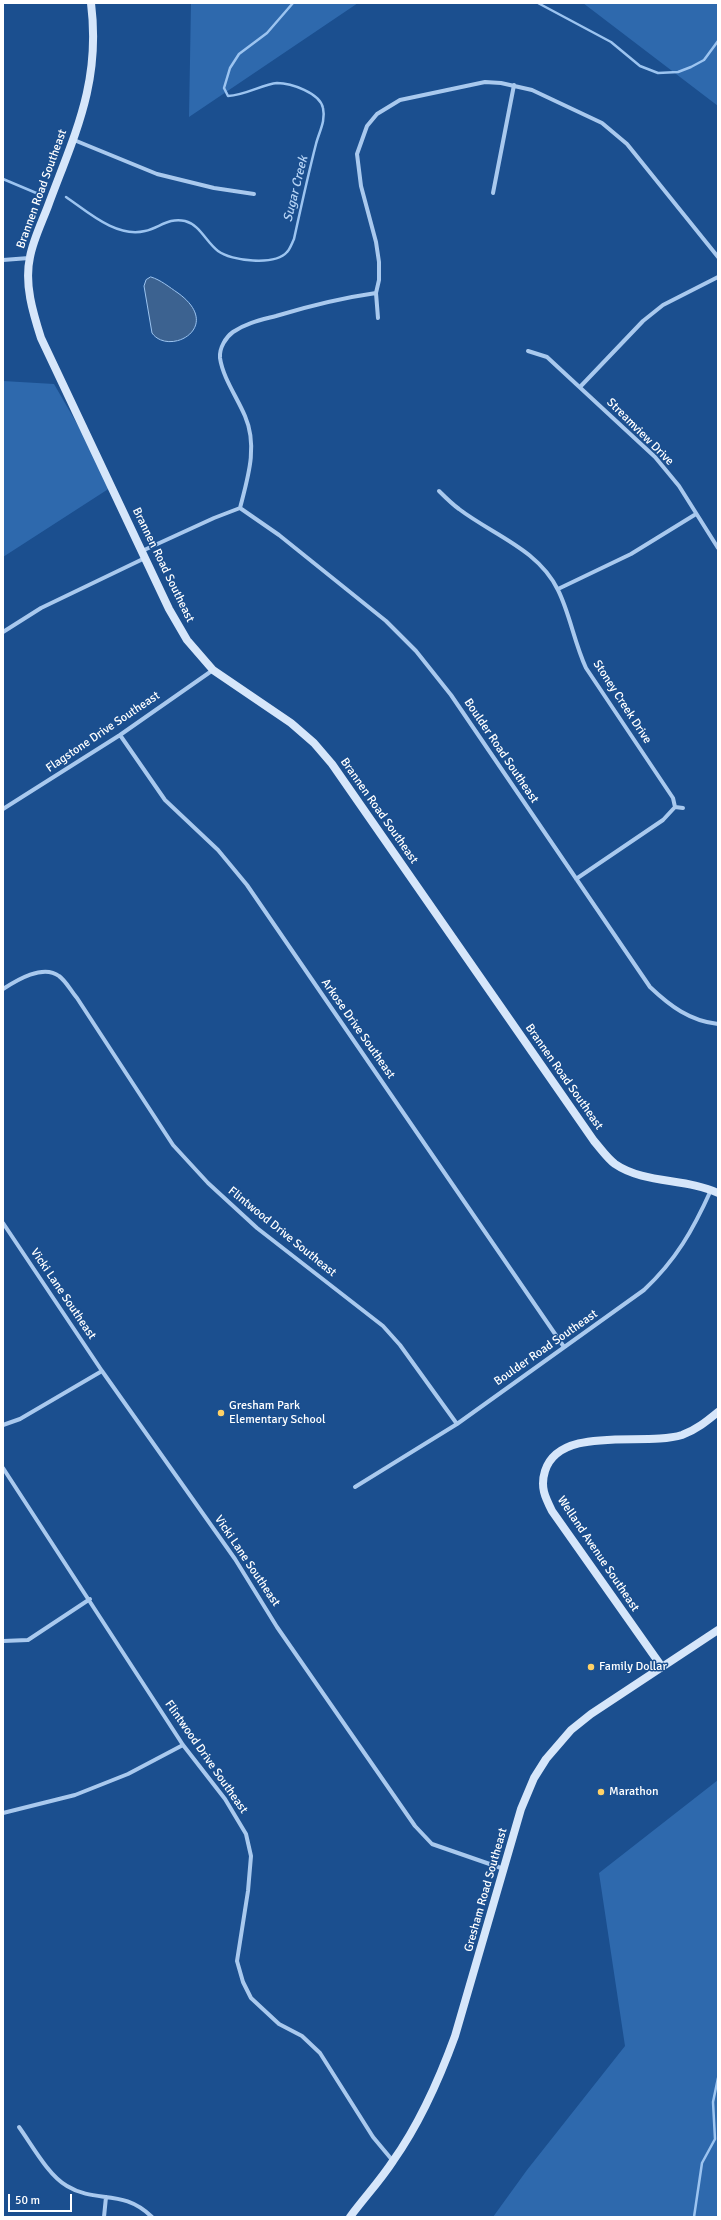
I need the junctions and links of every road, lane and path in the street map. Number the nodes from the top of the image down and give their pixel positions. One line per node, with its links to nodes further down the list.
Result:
1 (91, 3): 3 (street, Brannen Road Southeast)
2 (514, 85): 4 (street); 6 (street); 10 (street)
3 (74, 140): 5 (street); 7 (street, Brannen Road Southeast)
4 (493, 193)
5 (254, 194)
6 (718, 257)
7 (29, 258): 8 (street); 18 (street, Brannen Road Southeast)
8 (3, 260)
9 (718, 277): 13 (street)
10 (376, 293): 11 (street); 15 (street)
11 (378, 318)
12 (528, 351): 13 (street, Streamview Drive)
13 (580, 387): 16 (street, Streamview Drive)
14 (439, 491): 19 (street, Stoney Creek Drive)
15 (240, 508): 18 (street); 26 (street, Boulder Road Southeast)
16 (696, 514): 17 (street, Streamview Drive); 19 (street)
17 (718, 548)
18 (144, 555): 20 (street); 21 (street, Brannen Road Southeast)
19 (558, 589): 23 (street, Stoney Creek Drive)
20 (3, 632)
21 (213, 670): 22 (street, Flagstone Drive Southeast); 29 (street, Brannen Road Southeast)
22 (120, 735): 25 (street, Flagstone Drive Southeast); 31 (street, Arkose Drive Southeast)
23 (675, 807): 24 (street); 26 (street)
24 (683, 808)
25 (3, 809)
26 (576, 879): 28 (street, Boulder Road Southeast)
27 (3, 989): 34 (street, Flintwood Drive Southeast)
28 (718, 1024)
29 (714, 1191): 31 (street, Boulder Road Southeast)
30 (3, 1224): 32 (street, Vicki Lane Southeast)
31 (564, 1347): 34 (street, Boulder Road Southeast)
32 (102, 1371): 35 (street); 44 (street, Vicki Lane Southeast)
33 (718, 1412): 41 (street, Welland Avenue Southeast)
34 (457, 1424): 37 (street, Boulder Road Southeast)
35 (3, 1425)
36 (3, 1468): 38 (street, Flintwood Drive Southeast)
37 (355, 1487)
38 (90, 1599): 40 (street); 42 (street, Flintwood Drive Southeast)
39 (718, 1630): 41 (street, Gresham Road Southeast)
40 (3, 1641)
41 (662, 1667): 44 (street, Gresham Road Southeast)
42 (183, 1745): 43 (street); 46 (street, Flintwood Drive Southeast)
43 (3, 1814)
44 (505, 1869): 46 (street, Gresham Road Southeast)
45 (19, 2127): 47 (street)
46 (393, 2161): 50 (street, Gresham Road Southeast)
47 (106, 2197): 48 (street); 49 (street)
48 (104, 2217)
49 (152, 2217)
50 (350, 2217)

